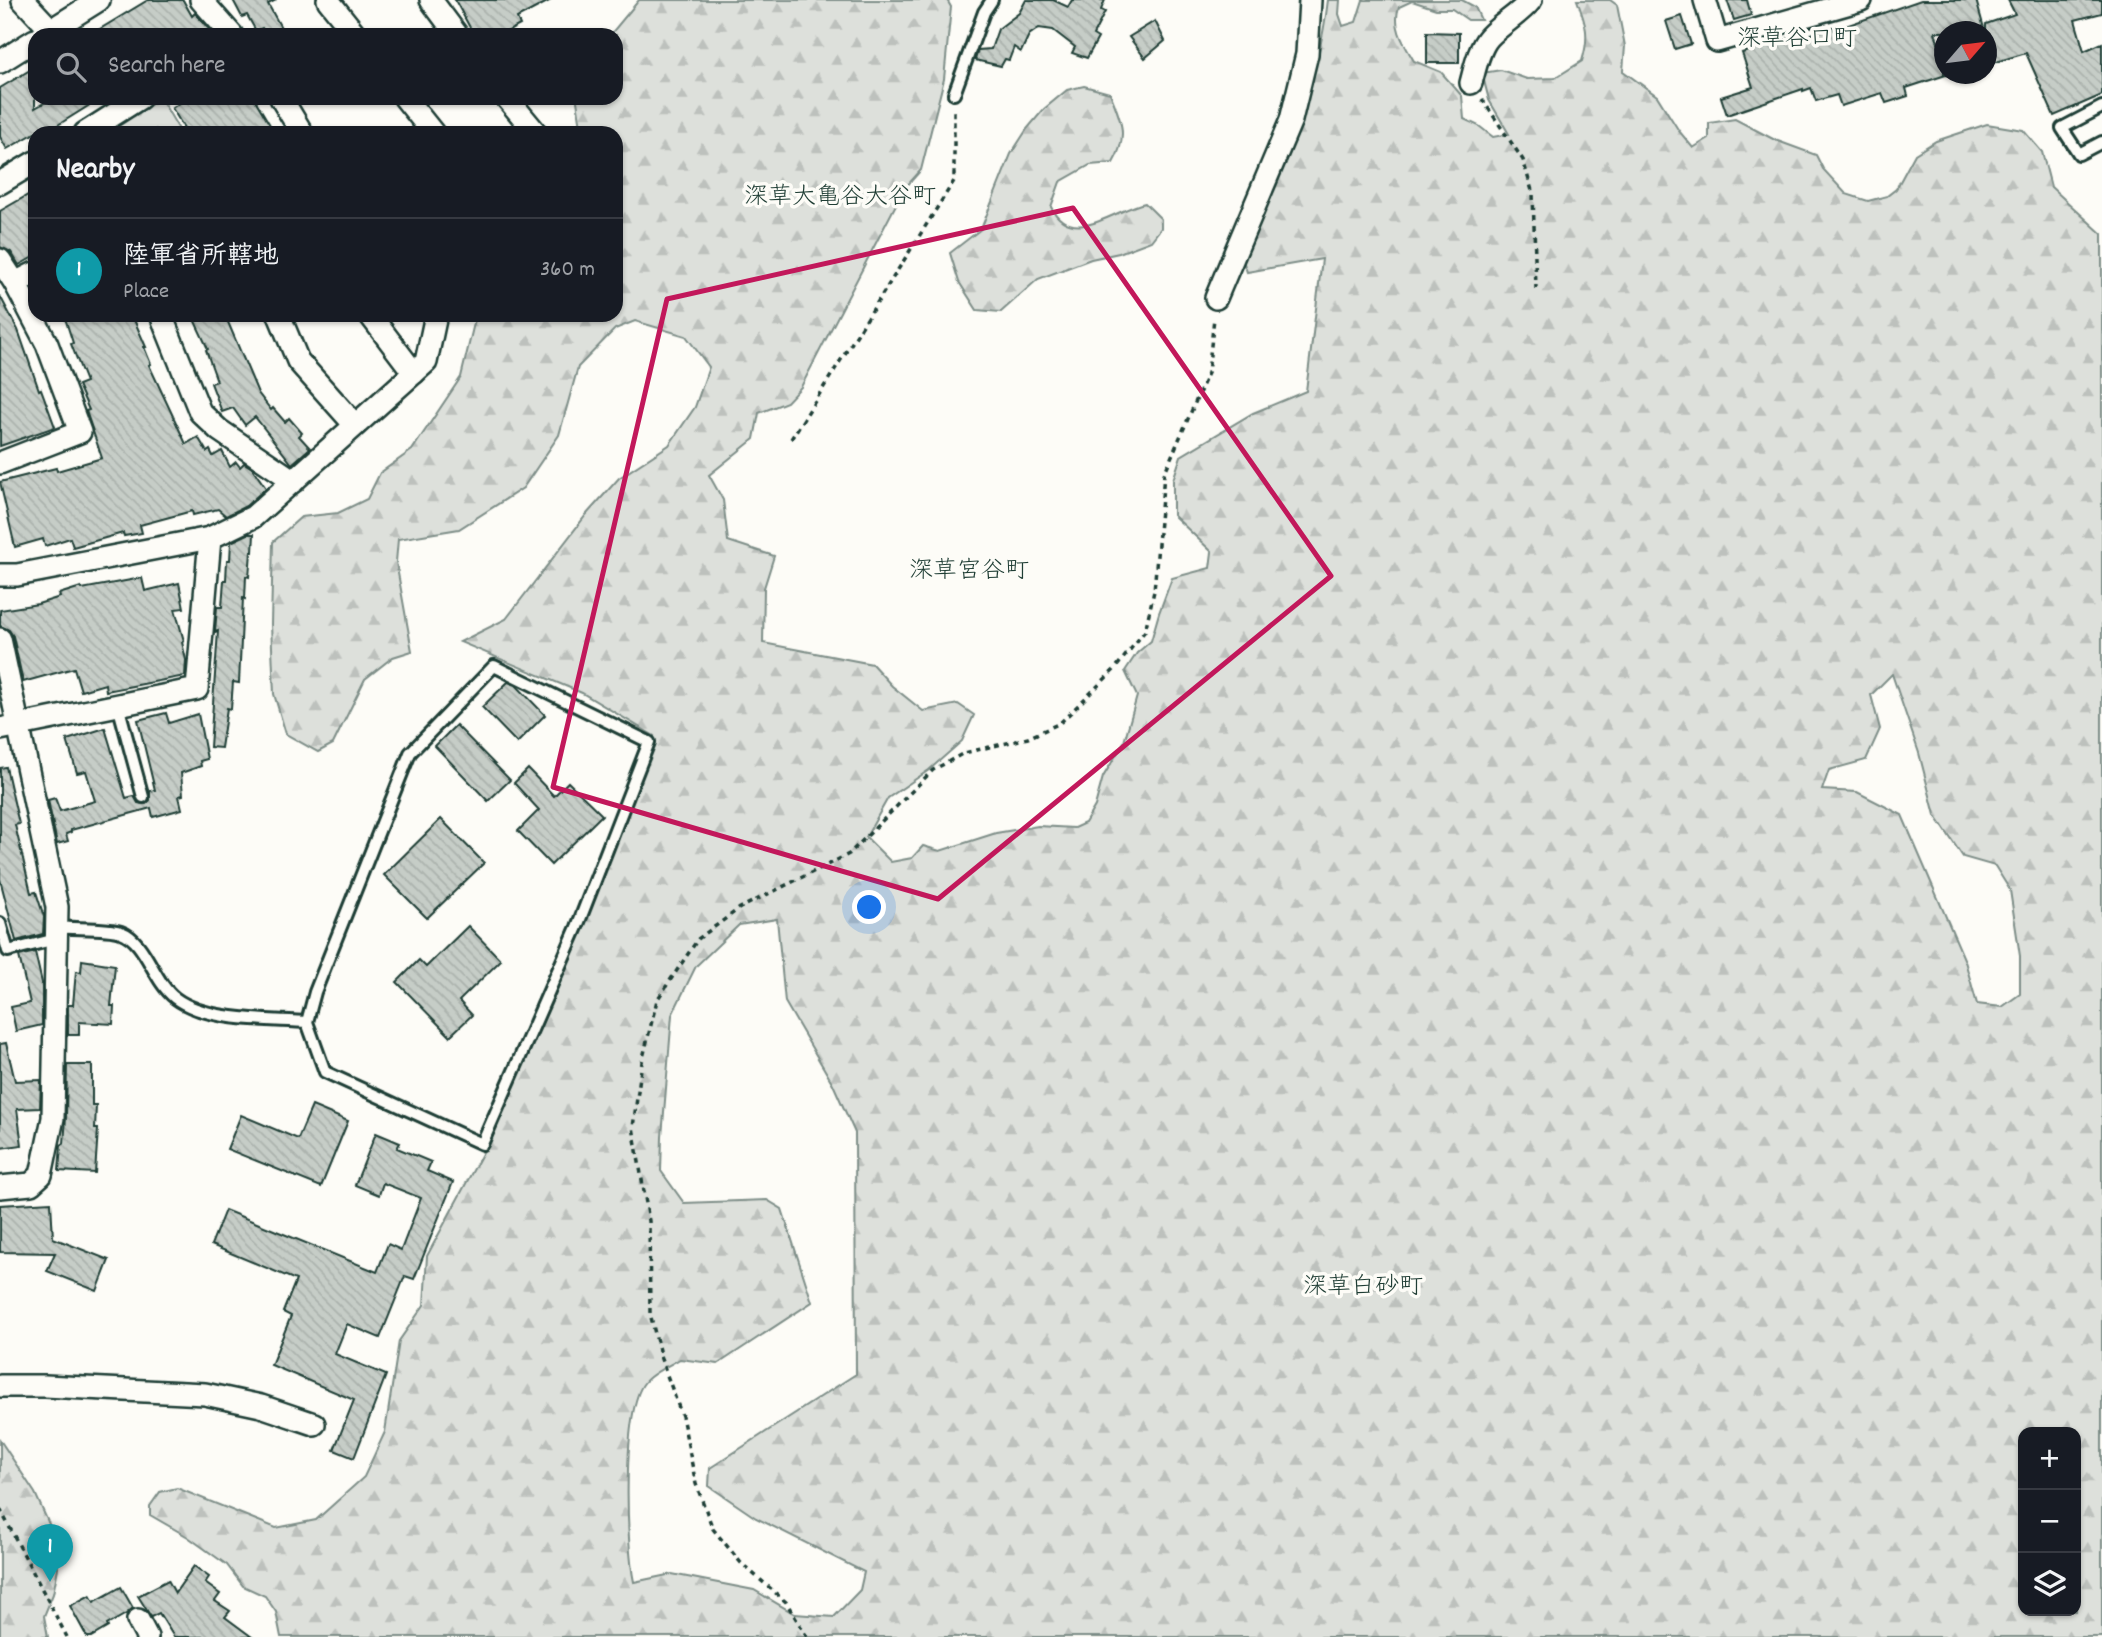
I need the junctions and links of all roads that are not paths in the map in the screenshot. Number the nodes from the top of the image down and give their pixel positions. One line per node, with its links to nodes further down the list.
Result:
1 (23, 0): 11 (street)
2 (99, 0): 12 (street)
3 (201, 0): 13 (street)
4 (328, 0): 14 (street)
5 (431, 0): 15 (street)
6 (992, 0): 19 (lane)
7 (1310, 0): 35 (street)
8 (1531, 0): 18 (street)
9 (1705, 0): 10 (street)
10 (1860, 0)
11 (39, 28)
12 (54, 28)
13 (226, 28)
14 (350, 28)
15 (452, 28)
16 (28, 44): 17 (street)
17 (0, 62)
18 (1471, 83)
19 (954, 94)
20 (131, 105): 25 (street)
21 (285, 105): 26 (street)
22 (411, 105): 27 (street)
23 (513, 105): 28 (street)
24 (2102, 107): 29 (lane)
25 (102, 126)
26 (298, 126)
27 (427, 126)
28 (530, 126)
29 (2102, 142)
30 (28, 166): 31 (street)
31 (0, 183)
32 (0, 260): 34 (street)
33 (28, 276): 34 (street)
34 (15, 283): 36 (street)
35 (1216, 298)
36 (28, 308)
37 (35, 322): 44 (street)
38 (164, 322): 45 (street)
39 (282, 322): 43 (street)
40 (374, 322): 42 (street)
41 (435, 322): 42 (street)
42 (414, 373): 43 (street)
43 (355, 425): 45 (street)
44 (0, 463)
45 (294, 481): 46 (street)
46 (210, 538): 47 (street); 49 (street)
47 (0, 575)
48 (0, 639): 50 (street)
49 (118, 705): 50 (street); 51 (lane)
50 (9, 727): 53 (street)
51 (143, 797)
52 (0, 923): 53 (lane)
53 (56, 933): 54 (lane); 55 (street)
54 (307, 1022): 54 (lane)
55 (0, 1187)
56 (0, 1386): 57 (street)
57 (314, 1424)

